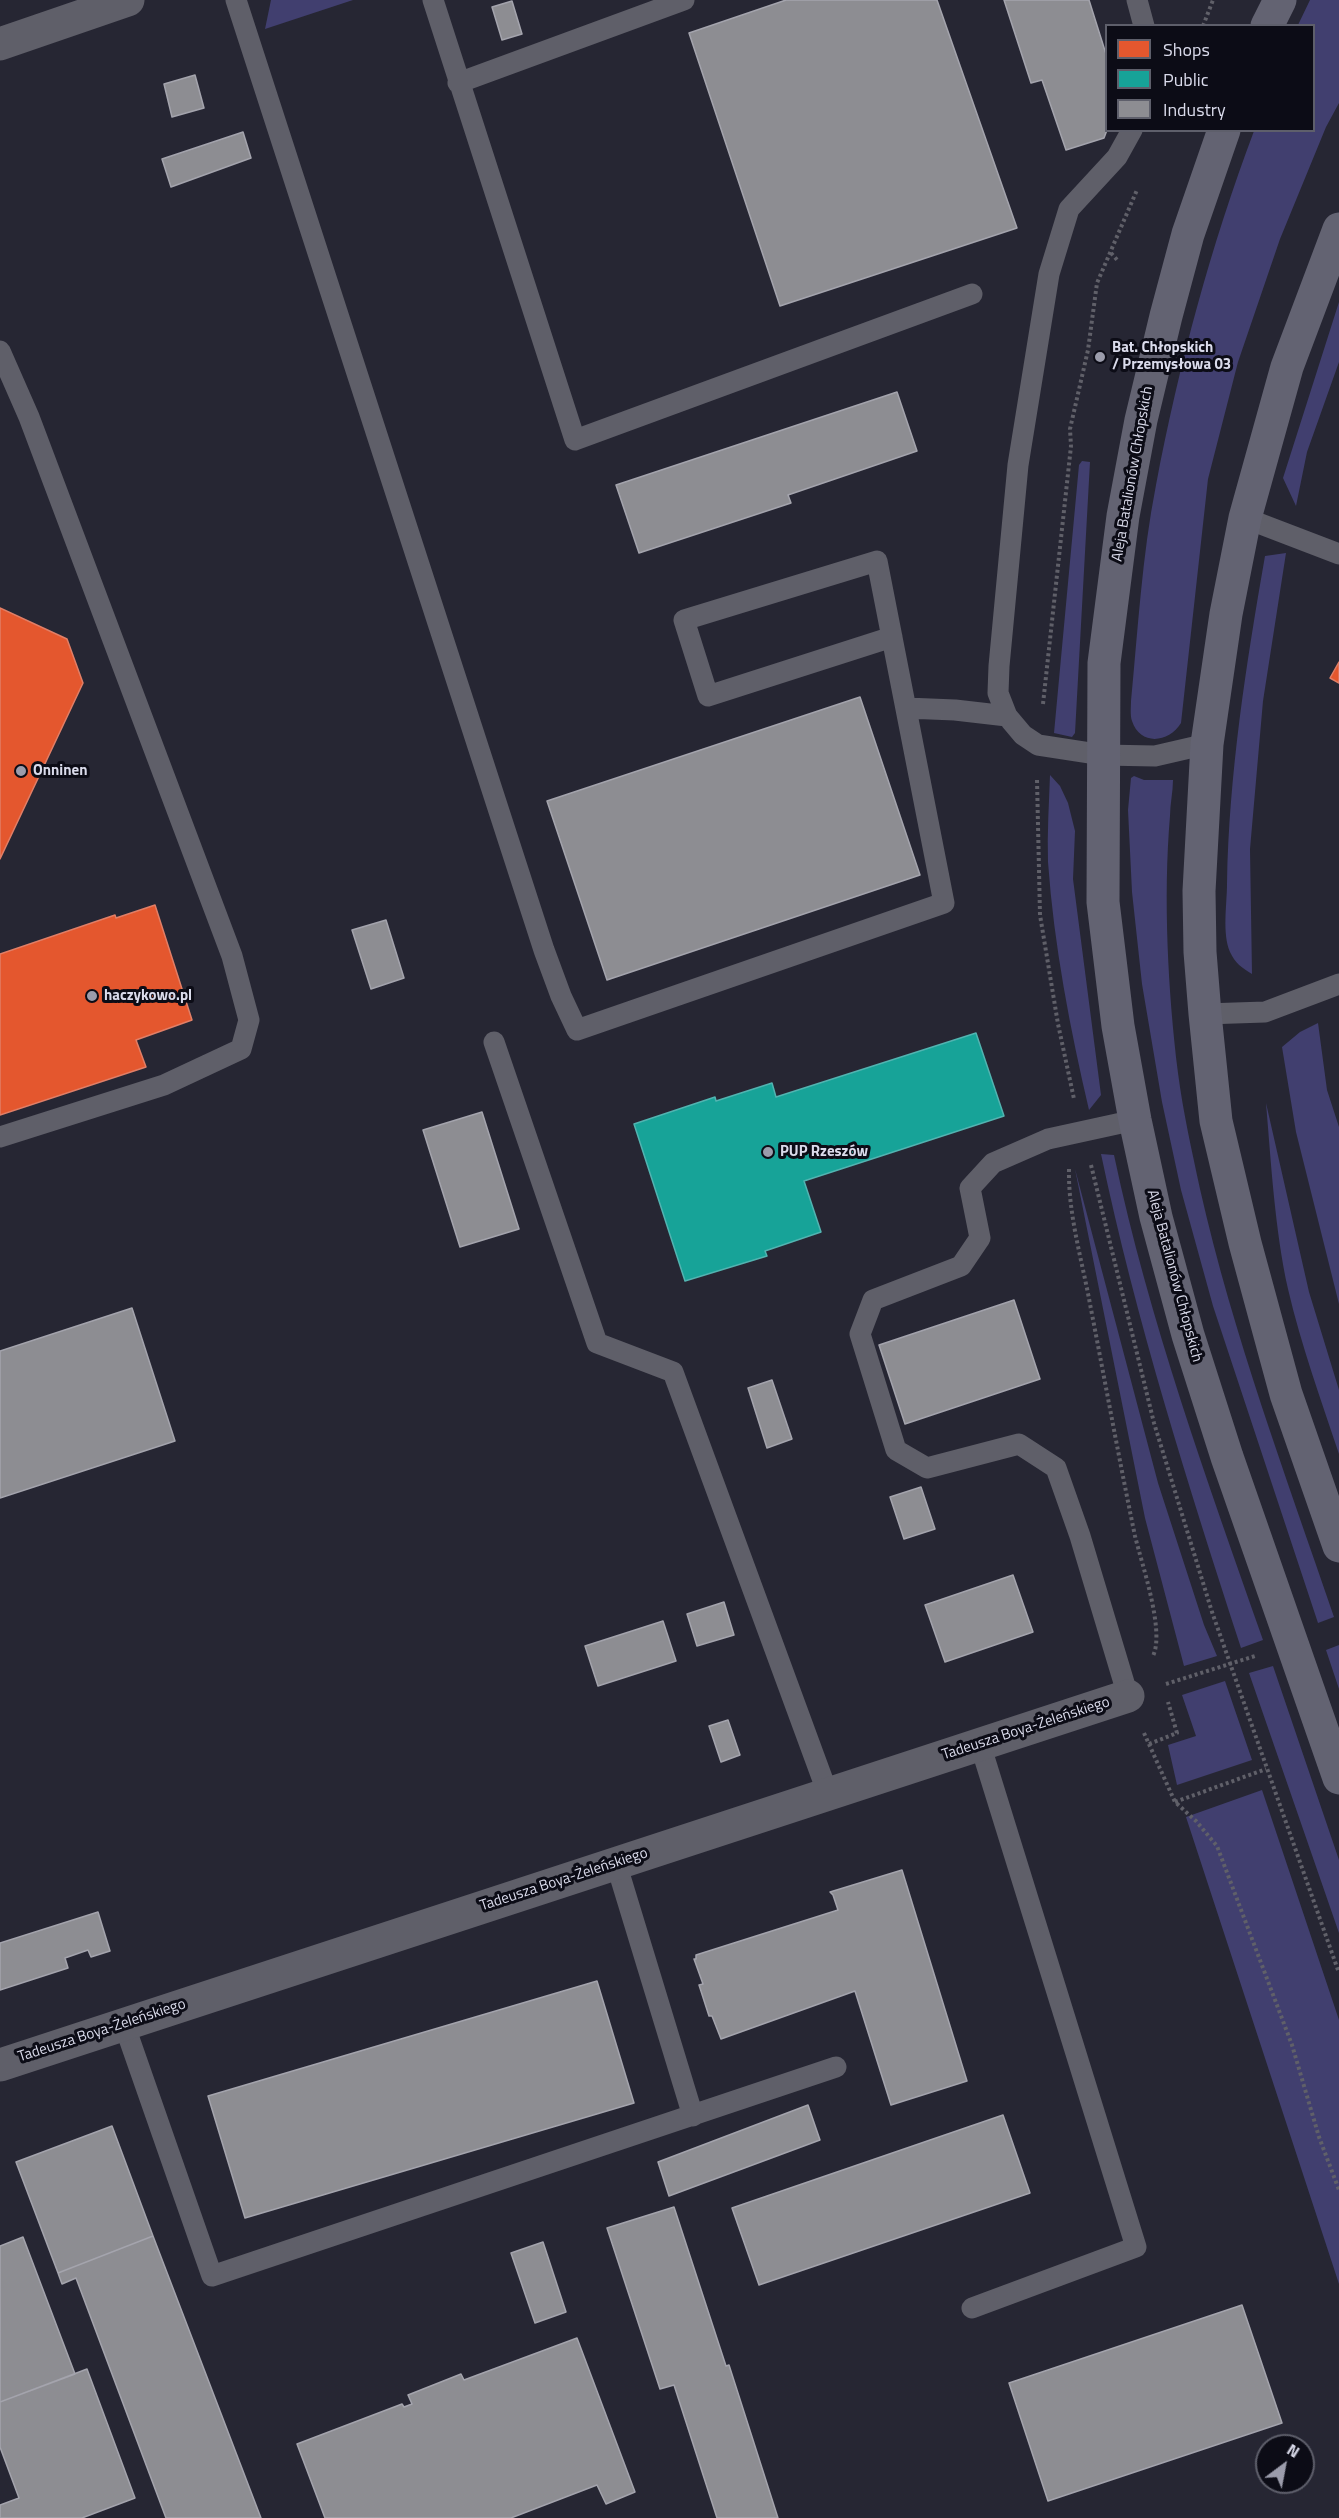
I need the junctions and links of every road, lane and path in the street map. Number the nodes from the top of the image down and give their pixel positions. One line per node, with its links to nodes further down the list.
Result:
1 (128, 0): 11 (street)
2 (236, 0): 23 (lane)
3 (433, 0): 12 (lane)
4 (684, 0): 12 (lane)
5 (1137, 0): 8 (lane)
6 (1213, 0): 9 (path)
7 (1280, 0): 10 (main road)
8 (1143, 24)
9 (1204, 24)
10 (1268, 24)
11 (0, 44)
12 (458, 83): 18 (lane)
13 (1131, 132): 24 (lane)
14 (1223, 132): 26 (main road, Aleja Batalionów Chłopskich)
15 (1339, 229): 20 (main road)
16 (1111, 253): 17 (path)
17 (1119, 262)
18 (972, 294)
19 (0, 351): 31 (lane)
20 (1245, 518): 21 (lane); 25 (main road)
21 (1339, 554)
22 (892, 637): 22 (lane); 23 (lane)
23 (906, 708): 24 (lane)
24 (1007, 716): 26 (lane)
25 (1207, 744): 26 (lane); 28 (main road)
26 (1103, 755): 30 (main road, Aleja Batalionów Chłopskich)
27 (1339, 984): 28 (lane)
28 (1205, 1014): 33 (main road)
29 (494, 1042): 40 (lane)
30 (1135, 1120): 35 (lane); 39 (main road, Aleja Batalionów Chłopskich)
31 (0, 1137)
32 (1070, 1167): 35 (path)
33 (1339, 1546)
34 (1163, 1685): 37 (path)
35 (1128, 1696): 36 (street, Tadeusza Boya-Żeleńskiego); 37 (path)
36 (980, 1744): 40 (street, Tadeusza Boya-Żeleńskiego); 48 (lane)
37 (1149, 1744): 41 (path)
38 (1266, 1769): 41 (path)
39 (1339, 1778)
40 (828, 1794): 42 (street, Tadeusza Boya-Żeleńskiego)
41 (1175, 1802): 47 (path)
42 (615, 1863): 43 (street, Tadeusza Boya-Żeleńskiego); 46 (lane)
43 (124, 2024): 44 (street, Tadeusza Boya-Żeleńskiego); 46 (lane)
44 (0, 2065)
45 (836, 2067): 46 (lane)
46 (693, 2116)
47 (1339, 2190)
48 (972, 2308)

